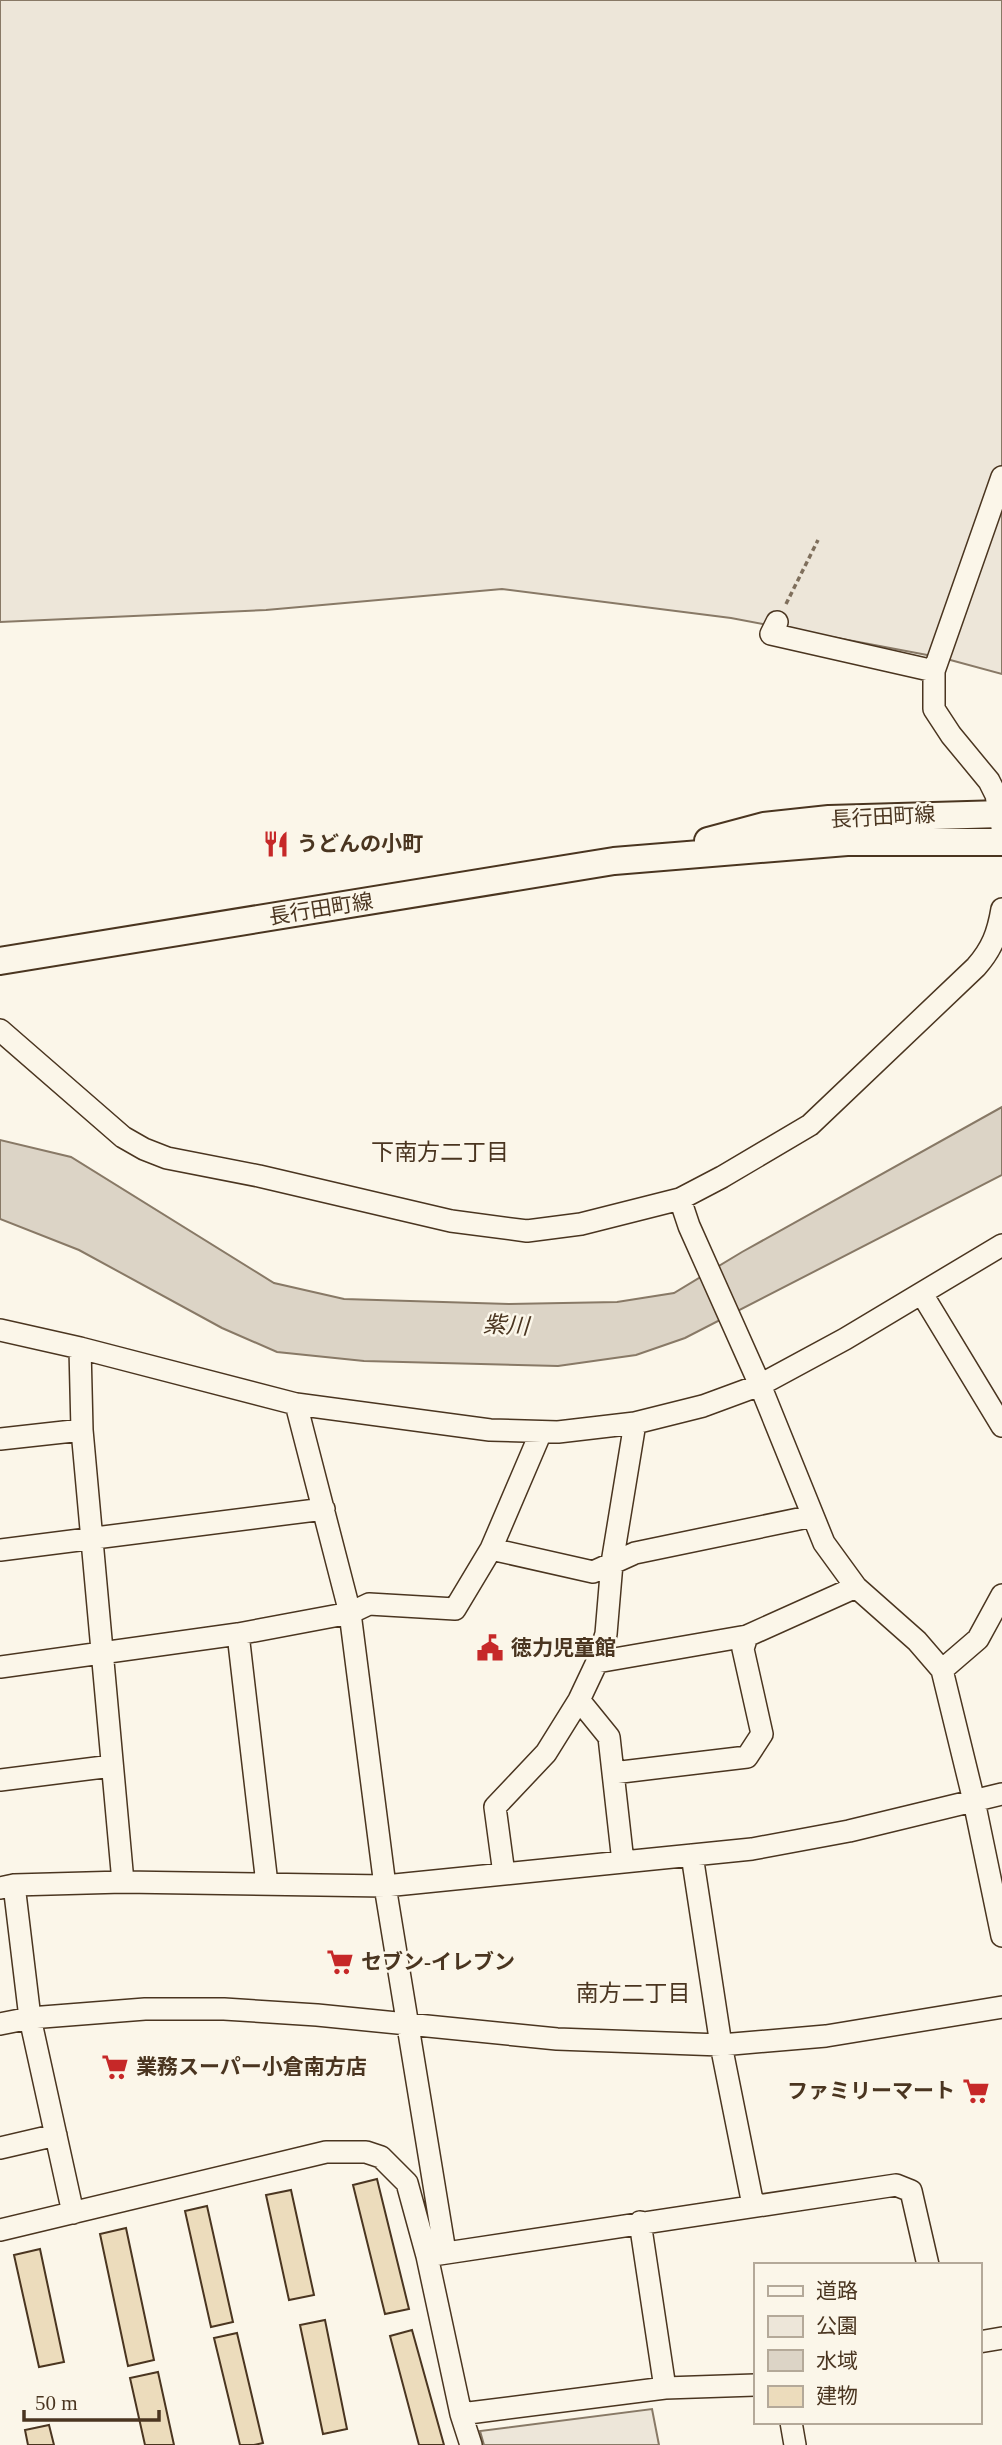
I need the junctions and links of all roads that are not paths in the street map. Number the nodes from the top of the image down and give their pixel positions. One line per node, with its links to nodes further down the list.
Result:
1 (1002, 477): 3 (street)
2 (777, 622): 3 (street)
3 (934, 671): 4 (street)
4 (1002, 820): 6 (main road, 長行田町線)
5 (1002, 842): 6 (main road, 長行田町線)
6 (642, 859): 8 (main road, 長行田町線)
7 (1002, 909): 10 (street)
8 (0, 961)
9 (0, 1030): 10 (street)
10 (680, 1199): 15 (street)
11 (1002, 1245): 12 (street)
12 (922, 1294): 15 (street); 18 (street)
13 (0, 1330): 14 (street)
14 (80, 1348): 16 (street); 19 (street)
15 (760, 1385): 17 (street); 23 (street)
16 (296, 1404): 20 (street); 22 (street)
17 (635, 1423): 20 (street); 27 (street)
18 (1002, 1426)
19 (82, 1430): 21 (street); 24 (street)
20 (541, 1432): 25 (street)
21 (0, 1439)
22 (324, 1509): 24 (street); 30 (street)
23 (813, 1517): 27 (street); 28 (street)
24 (92, 1539): 26 (street); 33 (street)
25 (491, 1549): 27 (street); 30 (street)
26 (0, 1550)
27 (612, 1563): 34 (street)
28 (856, 1587): 32 (street); 36 (street)
29 (1002, 1595): 36 (street)
30 (350, 1613): 31 (street); 48 (street)
31 (238, 1634): 33 (street); 47 (street)
32 (747, 1636): 34 (street); 39 (street)
33 (102, 1653): 35 (street); 38 (street)
34 (597, 1662): 37 (street)
35 (0, 1667)
36 (942, 1670): 42 (street)
37 (579, 1700): 39 (street); 45 (street)
38 (112, 1766): 40 (street); 46 (street)
39 (613, 1773): 44 (street)
40 (0, 1780)
41 (1002, 1794): 42 (street)
42 (974, 1801): 43 (street); 50 (street)
43 (692, 1855): 44 (street); 55 (street)
44 (623, 1862): 45 (street)
45 (504, 1874): 48 (street)
46 (123, 1882): 47 (street); 49 (street)
47 (267, 1884): 48 (street)
48 (385, 1886): 54 (street)
49 (7, 1887): 52 (street)
50 (1002, 1937)
51 (1002, 2007): 55 (street)
52 (30, 2018): 53 (street); 54 (street); 56 (street)
53 (0, 2024)
54 (408, 2024): 55 (street); 62 (street)
55 (721, 2045): 58 (street)
56 (56, 2135): 57 (street); 59 (street)
57 (0, 2148)
58 (753, 2205): 60 (street); 63 (street)
59 (73, 2213): 61 (street); 62 (street)
60 (640, 2222): 62 (street); 67 (street)
61 (0, 2230)
62 (436, 2254): 68 (street)
63 (928, 2263)
64 (1002, 2338): 65 (street)
65 (981, 2342)
66 (754, 2385): 67 (street)
67 (665, 2388): 68 (street)
68 (460, 2414): 70 (street)
69 (791, 2424): 71 (street)
70 (471, 2445)
71 (795, 2445)

